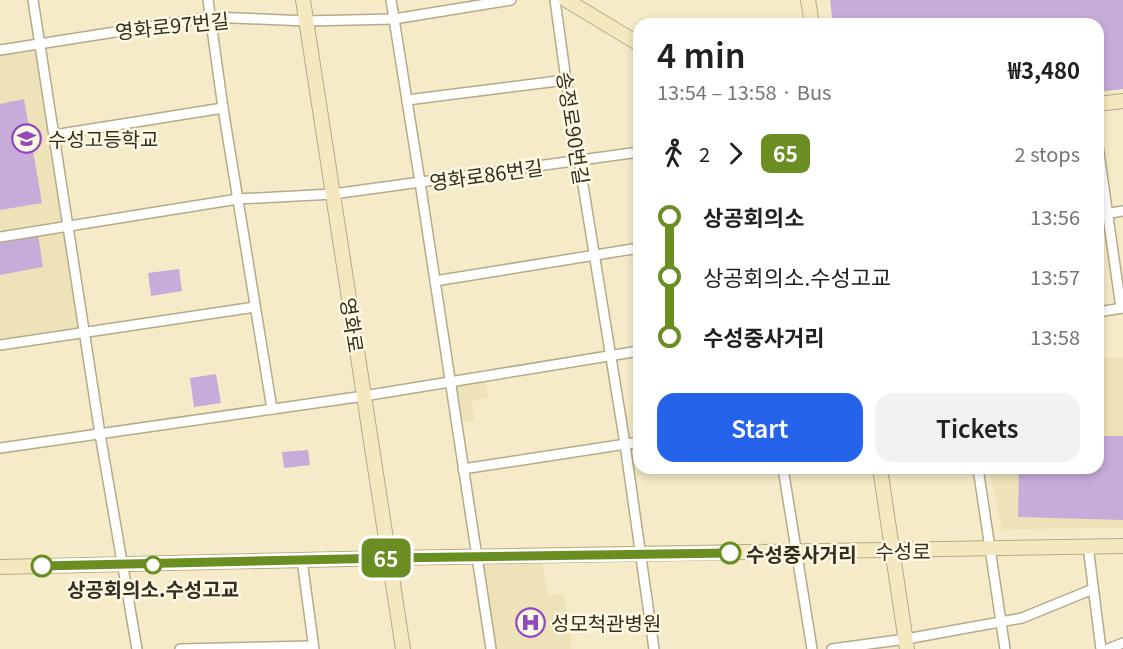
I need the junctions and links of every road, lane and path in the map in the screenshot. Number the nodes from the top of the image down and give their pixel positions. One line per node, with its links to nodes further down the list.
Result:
1 (33, 0): 14 (street)
2 (208, 0): 9 (street)
3 (303, 0): 12 (street, 영화로)
4 (391, 0): 11 (street)
5 (511, 0): 11 (street, 영화로97번길)
6 (555, 0): 16 (street, 송정로90번길)
7 (566, 0): 13 (street)
8 (808, 0): 10 (street)
9 (211, 17): 12 (street, 영화로97번길); 14 (street, 영화로97번길); 20 (street)
10 (811, 18)
11 (394, 19): 12 (street, 영화로97번길); 17 (street)
12 (307, 21): 25 (street, 영화로)
13 (633, 40)
14 (39, 44): 15 (street, 영화로97번길); 21 (street)
15 (0, 50)
16 (566, 80): 17 (street); 23 (street, 송정로90번길)
17 (407, 100): 24 (street)
18 (1123, 101): 19 (street)
19 (1104, 104)
20 (223, 108): 21 (street); 26 (street)
21 (54, 135): 30 (street)
22 (633, 153): 23 (street, 영화로86번길)
23 (579, 161): 24 (street, 영화로86번길); 33 (street, 송정로90번길)
24 (420, 182): 25 (street, 영화로86번길); 34 (street)
25 (333, 194): 26 (street, 영화로86번길); 43 (street, 영화로)
26 (238, 199): 30 (street, 영화로86번길); 35 (street)
27 (1123, 211): 28 (street)
28 (1104, 214)
29 (1104, 219): 36 (street)
30 (68, 226): 31 (street, 영화로86번길); 38 (street)
31 (0, 237)
32 (633, 249): 33 (street)
33 (594, 256): 34 (street); 41 (street, 송정로90번길)
34 (435, 281): 42 (street)
35 (255, 307): 38 (street); 44 (street)
36 (1122, 308): 37 (street)
37 (1104, 311)
38 (84, 331): 39 (street); 45 (street)
39 (0, 345)
40 (633, 352): 41 (street)
41 (611, 356): 42 (street); 47 (street, 송정로90번길)
42 (451, 382): 43 (street); 49 (street)
43 (364, 396): 44 (street); 60 (street, 영화로)
44 (272, 409): 45 (street)
45 (100, 434): 48 (street); 62 (street)
46 (633, 443): 47 (street)
47 (625, 444): 49 (street); 58 (street, 송정로90번길)
48 (0, 448)
49 (464, 469): 59 (street)
50 (784, 474): 57 (street)
51 (881, 474): 56 (street)
52 (979, 474): 55 (street)
53 (1088, 546): 54 (street, 수성로); 55 (street, 수성로); 64 (street)
54 (1123, 546)
55 (990, 549): 56 (street, 수성로); 65 (street)
56 (892, 550): 57 (street, 수성로); 67 (street)
57 (798, 552): 58 (street, 수성로); 74 (street)
58 (640, 554): 59 (street, 수성로); 73 (street, 송정로90번길)
59 (476, 557): 60 (street, 수성로); 72 (street)
60 (389, 558): 61 (street, 수성로); 71 (street, 영화로)
61 (302, 560): 62 (street, 수성로); 68 (street)
62 (122, 565): 63 (street, 수성로); 69 (street)
63 (0, 567)
64 (1093, 589): 65 (street); 77 (street)
65 (1001, 621): 67 (street); 76 (street)
66 (1123, 643): 78 (street)
67 (906, 644): 75 (street)
68 (313, 648): 70 (street)
69 (137, 649)
70 (180, 649)
71 (403, 649)
72 (491, 649)
73 (654, 649)
74 (812, 649)
75 (832, 649)
76 (1005, 649)
77 (1101, 649)
78 (1108, 649)

